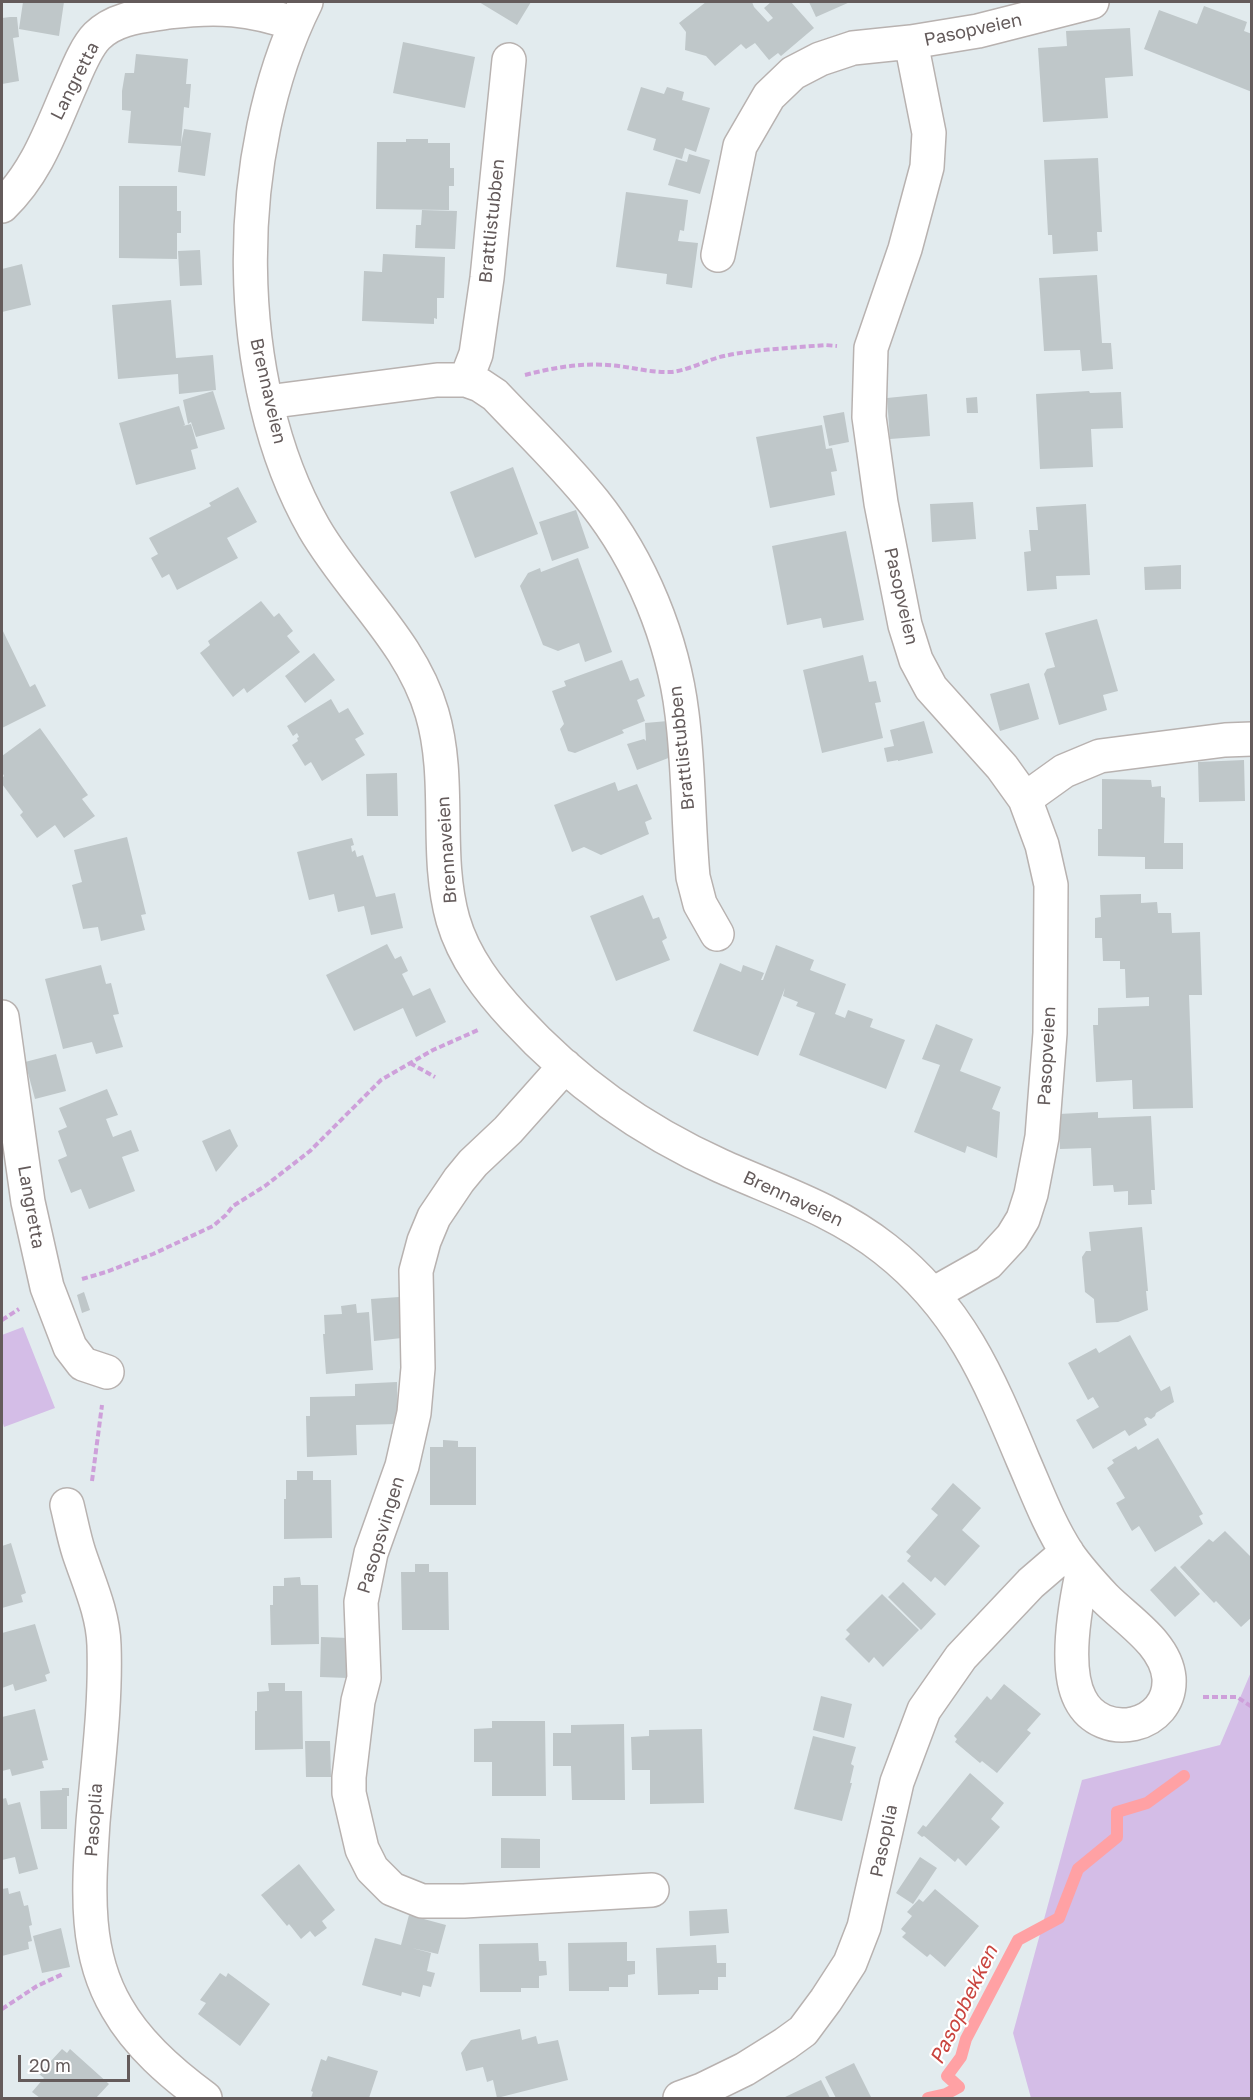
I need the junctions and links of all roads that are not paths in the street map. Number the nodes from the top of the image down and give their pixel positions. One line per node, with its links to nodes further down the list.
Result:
1 (1092, 2): 3 (street, Pasopveien)
2 (300, 13): 5 (street, Langretta); 8 (street, Brennaveien)
3 (911, 42): 6 (street); 10 (street, Pasopveien)
4 (508, 60): 7 (street, Brattlistubben)
5 (2, 206)
6 (718, 255)
7 (473, 383): 8 (street); 11 (street, Brattlistubben)
8 (267, 402): 13 (street, Brennaveien)
9 (1251, 740): 10 (street)
10 (1025, 799): 14 (street, Pasopveien)
11 (717, 934)
12 (2, 1017): 15 (street, Langretta)
13 (565, 1066): 14 (street, Brennaveien); 18 (street, Pasopsvingen)
14 (933, 1294): 17 (street, Brennaveien)
15 (107, 1372)
16 (67, 1505): 19 (street, Pasoplia)
17 (1074, 1563): 17 (street, Brennaveien); 20 (street, Pasoplia)
18 (652, 1890)
19 (206, 2098)
20 (680, 2098)

